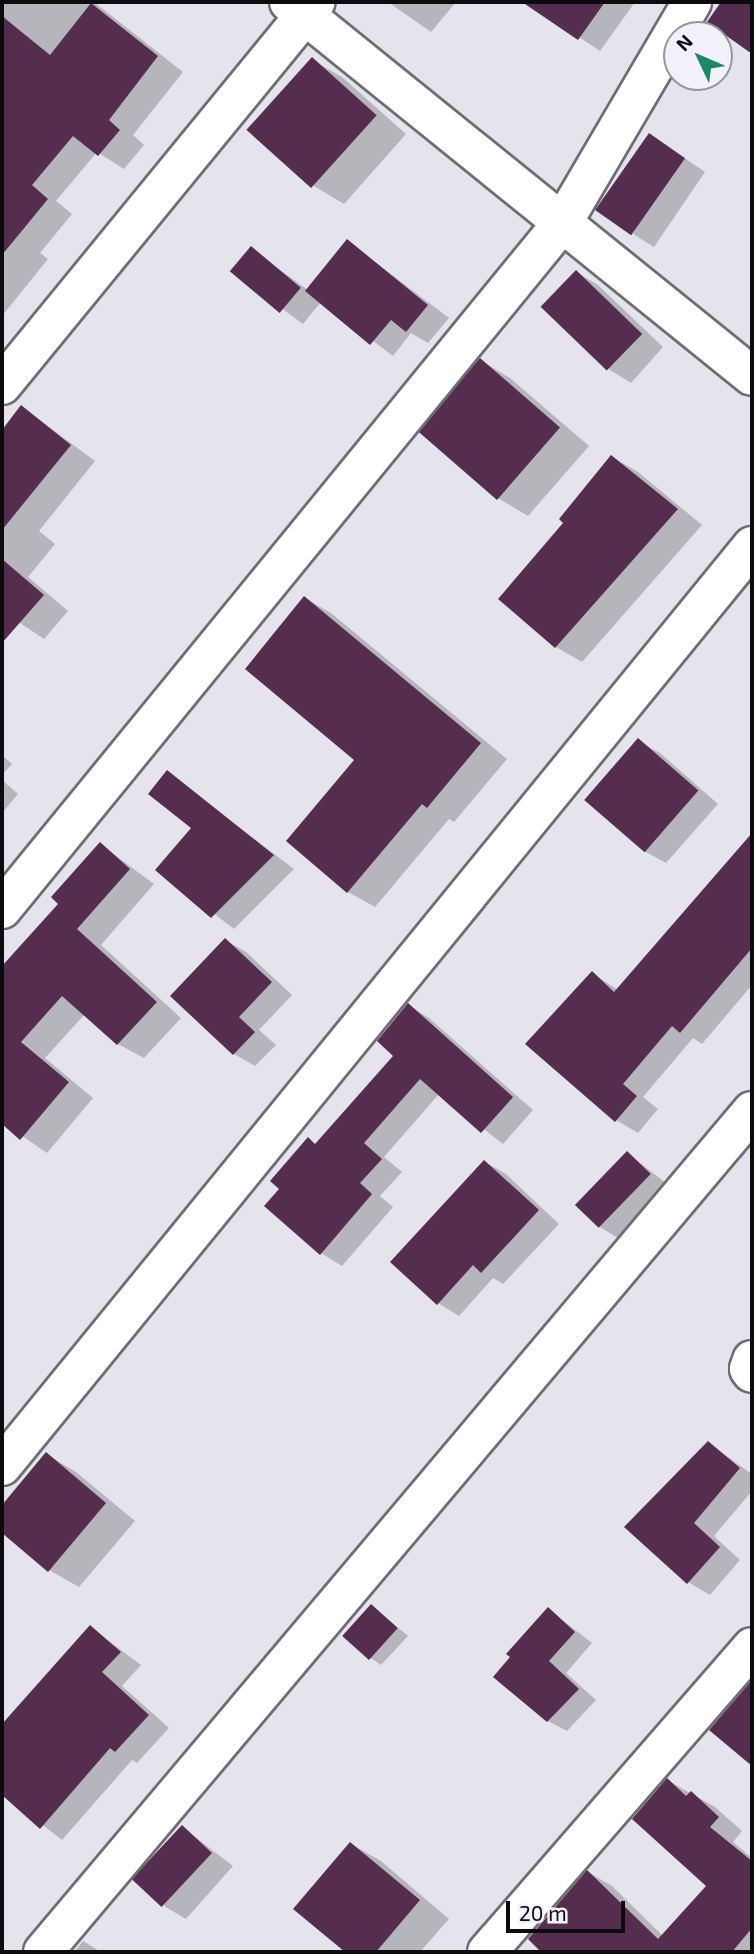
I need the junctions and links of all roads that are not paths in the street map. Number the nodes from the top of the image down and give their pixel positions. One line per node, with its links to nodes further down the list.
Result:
1 (692, 2): 3 (street)
2 (305, 7): 3 (street); 5 (street)
3 (563, 222): 4 (street); 7 (street)
4 (752, 376)
5 (2, 385)
6 (752, 547): 11 (street)
7 (2, 909)
8 (752, 1111): 13 (street)
9 (752, 1360): 10 (street)
10 (752, 1373)
11 (2, 1466)
12 (752, 1647): 14 (street)
13 (43, 1952)
14 (487, 1952)

